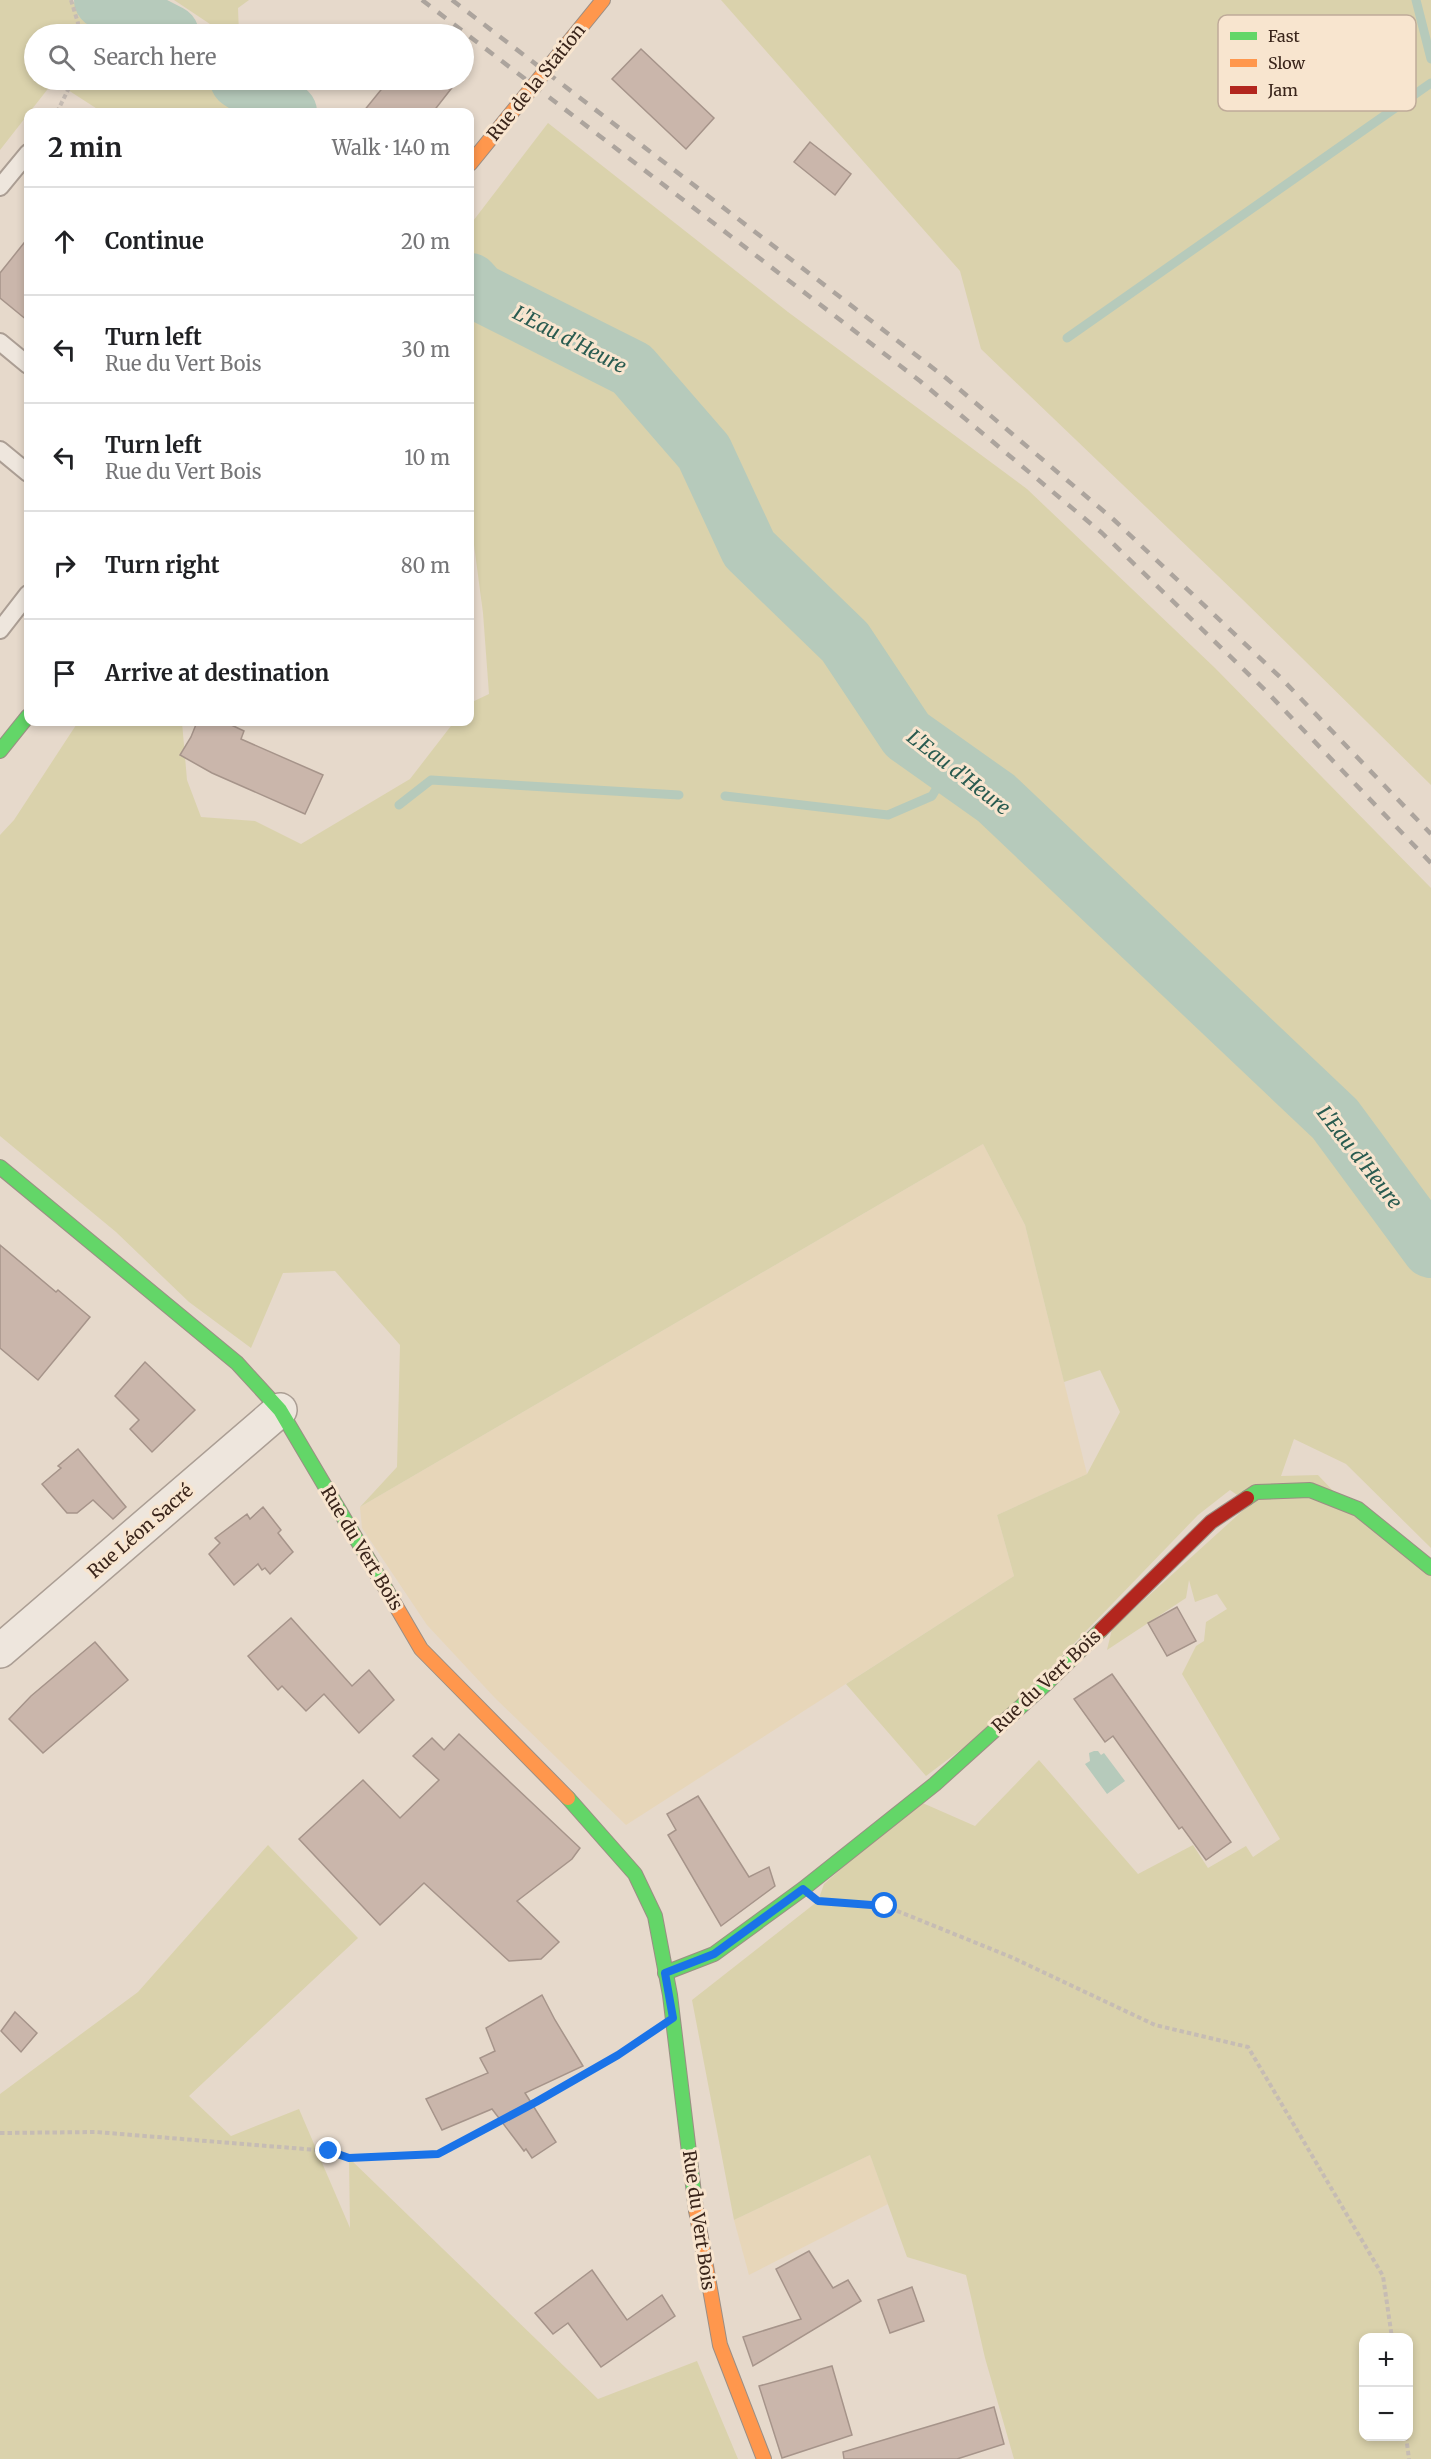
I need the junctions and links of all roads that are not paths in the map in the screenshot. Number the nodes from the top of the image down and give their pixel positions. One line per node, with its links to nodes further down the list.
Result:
1 (603, 0): 3 (street, Rue de la Station)
2 (24, 158): 4 (lane)
3 (474, 159)
4 (0, 187)
5 (0, 342): 6 (lane)
6 (24, 363)
7 (0, 450): 8 (lane)
8 (24, 470)
9 (24, 599): 10 (lane)
10 (0, 630)
11 (24, 721): 12 (street)
12 (0, 751)
13 (0, 1167): 14 (street, Rue du Vert Bois)
14 (280, 1410): 16 (street, Rue Léon Sacré); 17 (street, Rue du Vert Bois)
15 (1431, 1568): 17 (street, Rue du Vert Bois)
16 (0, 1651)
17 (665, 1973): 18 (street, Rue du Vert Bois)
18 (764, 2459)

